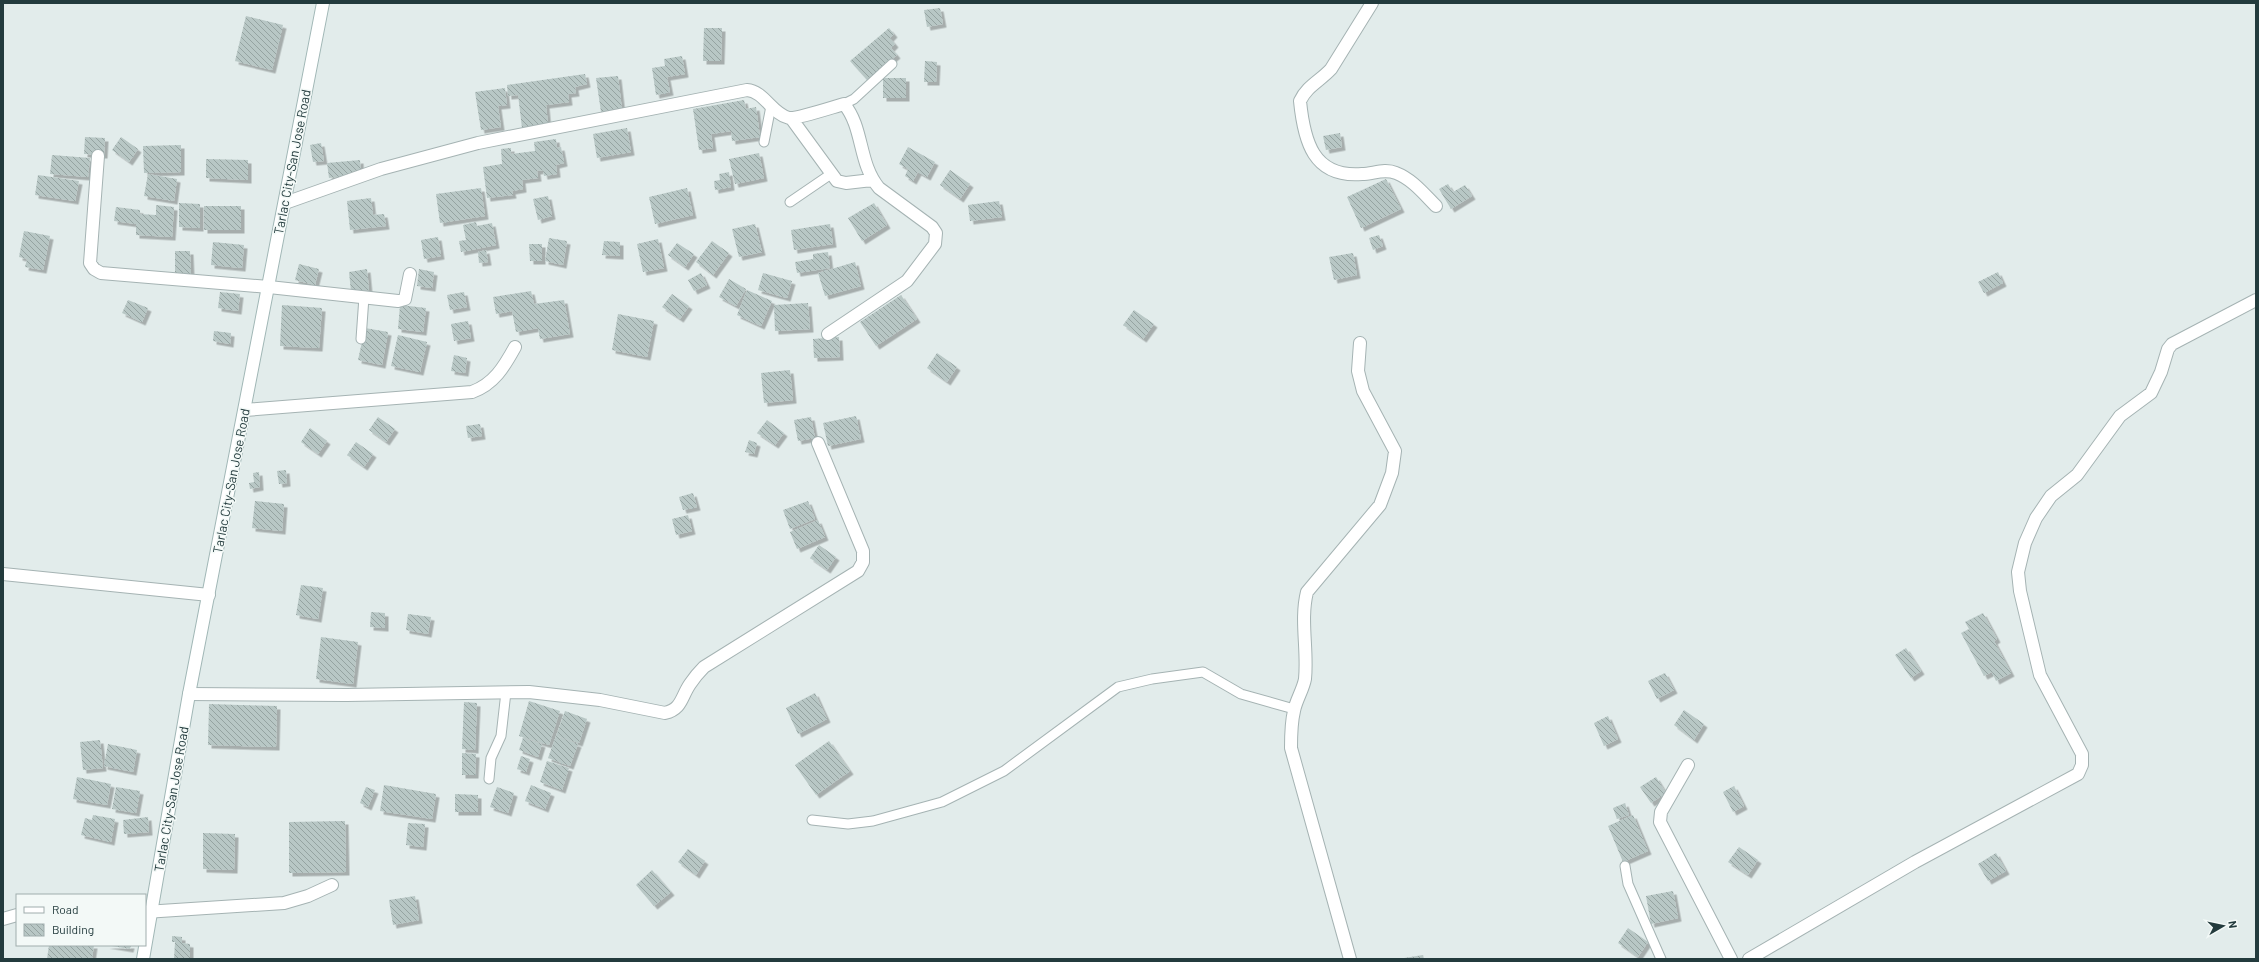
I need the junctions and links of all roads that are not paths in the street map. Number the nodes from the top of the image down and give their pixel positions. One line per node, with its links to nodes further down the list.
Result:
1 (323, 3): 12 (street, Tarlac City-San Jose Road)
2 (1372, 3): 13 (street)
3 (892, 64): 4 (lane)
4 (844, 104): 6 (street); 10 (street)
5 (771, 106): 6 (street); 7 (lane); 12 (street)
6 (791, 118): 9 (street)
7 (764, 142)
8 (98, 156): 15 (street)
9 (831, 174): 10 (street); 11 (lane)
10 (872, 180): 18 (street)
11 (790, 202)
12 (285, 203): 15 (street, Tarlac City-San Jose Road)
13 (1436, 206)
14 (410, 274): 16 (street)
15 (269, 287): 16 (street); 22 (street, Tarlac City-San Jose Road)
16 (364, 297): 19 (lane)
17 (2256, 300): 43 (street)
18 (828, 334)
19 (361, 339)
20 (1360, 343): 28 (street)
21 (515, 347): 22 (street)
22 (245, 410): 25 (street, Tarlac City-San Jose Road)
23 (818, 443): 26 (street)
24 (3, 574): 25 (street)
25 (209, 595): 27 (street, Tarlac City-San Jose Road)
26 (506, 692): 27 (street); 30 (lane)
27 (189, 694): 34 (street, Tarlac City-San Jose Road)
28 (1294, 709): 31 (lane); 40 (street)
29 (1688, 765): 42 (street)
30 (489, 779)
31 (812, 820)
32 (1624, 866): 41 (lane)
33 (332, 885): 34 (street)
34 (148, 912): 37 (street, Tarlac City-San Jose Road)
35 (16, 915): 36 (street)
36 (3, 919)
37 (146, 931)
38 (144, 946): 39 (street, Tarlac City-San Jose Road)
39 (143, 959)
40 (1350, 959)
41 (1661, 959)
42 (1731, 959)
43 (1750, 959)

